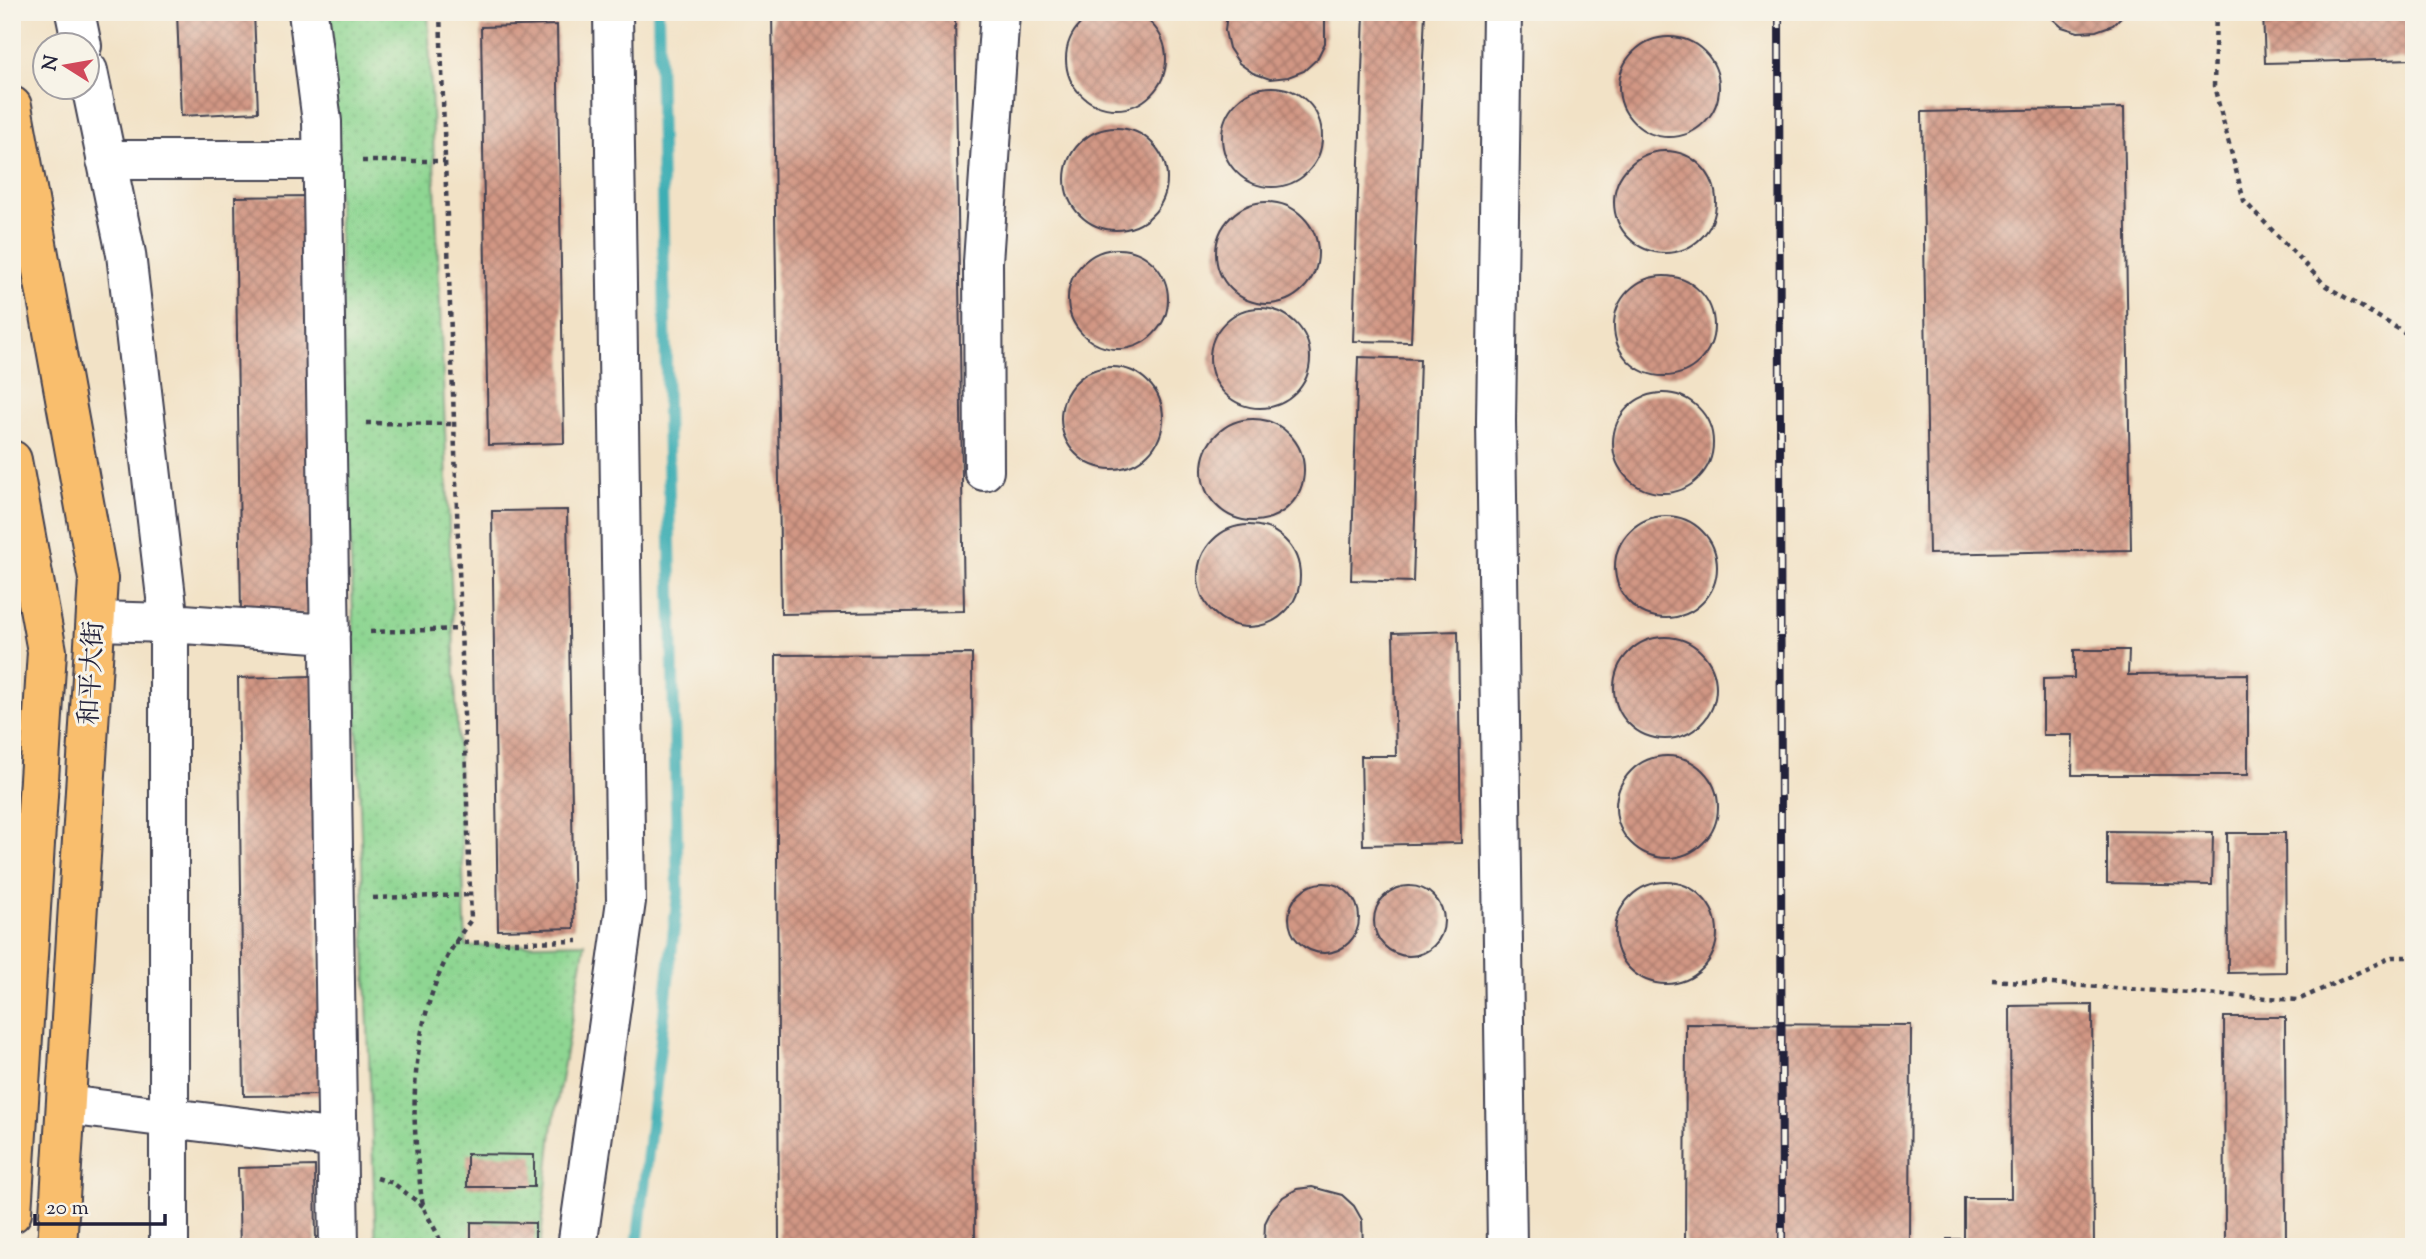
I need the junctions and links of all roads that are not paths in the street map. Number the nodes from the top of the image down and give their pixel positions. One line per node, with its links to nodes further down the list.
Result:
1 (75, 12): 6 (street)
2 (308, 12): 10 (street)
3 (612, 12): 23 (street)
4 (1000, 12): 12 (street)
5 (1502, 12): 24 (street)
6 (79, 32)
7 (94, 102): 9 (street)
8 (12, 106): 13 (main road, 和平大街)
9 (106, 160): 10 (street); 14 (street)
10 (323, 160): 15 (street)
11 (12, 460): 19 (main road, 和平大街)
12 (984, 471)
13 (96, 621): 14 (street); 16 (main road, 和平大街)
14 (169, 622): 15 (street); 17 (street)
15 (330, 634): 18 (street)
16 (66, 1105): 17 (street); 20 (main road, 和平大街)
17 (169, 1118): 18 (street); 21 (street)
18 (338, 1139): 22 (street)
19 (12, 1213)
20 (57, 1247)
21 (169, 1247)
22 (339, 1247)
23 (577, 1247)
24 (1507, 1247)

